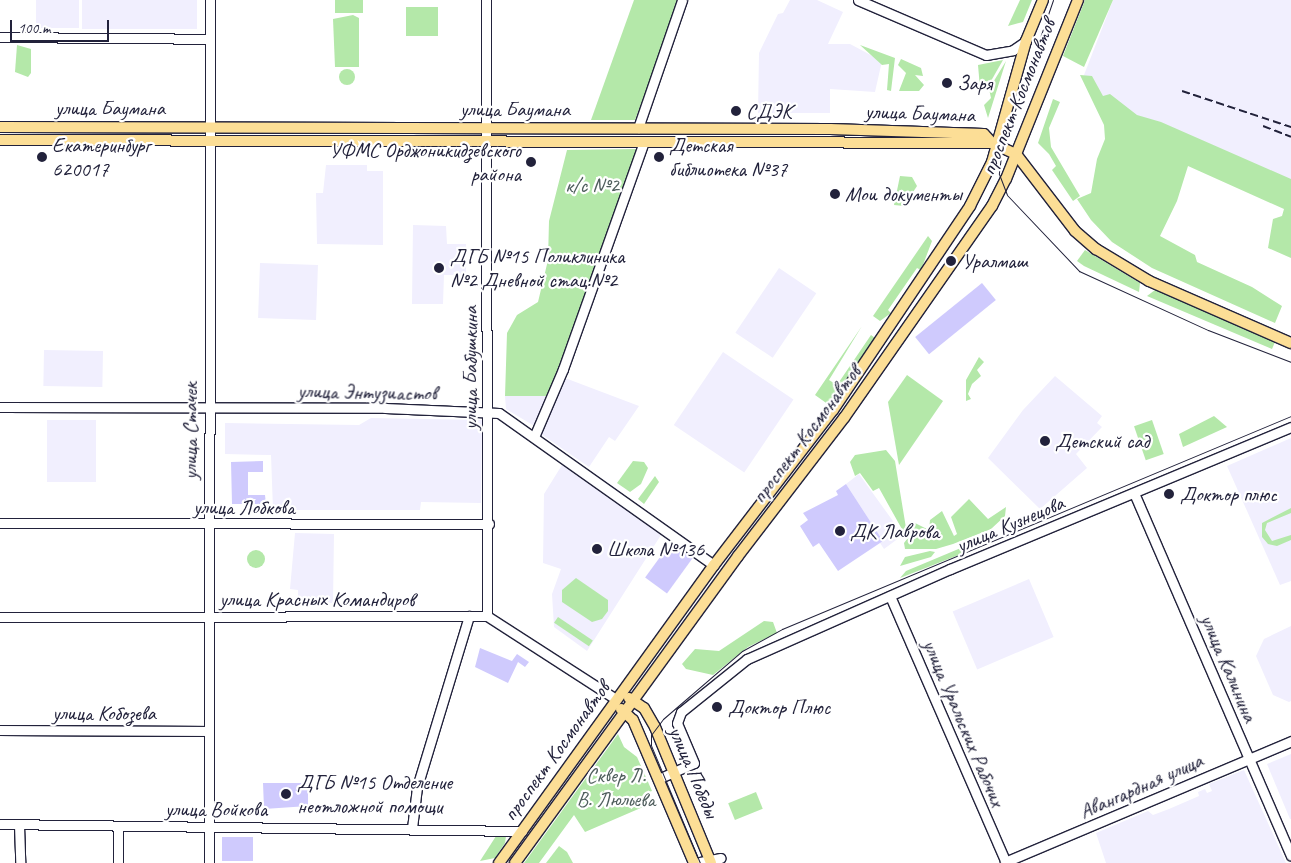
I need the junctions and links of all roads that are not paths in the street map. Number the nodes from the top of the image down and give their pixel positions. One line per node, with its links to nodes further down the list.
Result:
1 (210, 0): 8 (street, улица Стачек)
2 (486, 0): 11 (street, улица Бабушкина)
3 (682, 0): 13 (street)
4 (858, 0): 9 (street)
5 (1043, 0): 9 (main road, проспект Космонавтов)
6 (1078, 0): 19 (main road, проспект Космонавтов)
7 (0, 37): 8 (street)
8 (210, 39): 12 (street, улица Стачек)
9 (1026, 41): 18 (main road, проспект Космонавтов)
10 (0, 127): 12 (main road, улица Баумана)
11 (484, 127): 12 (main road, улица Баумана); 13 (main road, улица Баумана); 17 (street, улица Бабушкина)
12 (208, 128): 15 (street, улица Стачек)
13 (638, 128): 18 (main road, улица Баумана)
14 (0, 140): 15 (main road, улица Баумана)
15 (208, 141): 17 (main road, улица Баумана); 22 (street, улица Стачек)
16 (644, 142): 17 (main road, улица Баумана); 18 (main road, улица Баумана); 25 (street)
17 (485, 143): 23 (street, улица Бабушкина)
18 (993, 144): 19 (main road); 30 (main road, проспект Космонавтов)
19 (1016, 154): 20 (main road); 38 (main road, проспект Космонавтов)
20 (1291, 343)
21 (0, 407): 22 (street, улица Энтузиастов)
22 (208, 409): 23 (street, улица Энтузиастов); 28 (street, улица Стачек)
23 (488, 412): 25 (street, улица Энтузиастов); 29 (street, улица Бабушкина)
24 (1291, 427): 26 (street, улица Кузнецова)
25 (534, 438): 30 (street, улица Энтузиастов)
26 (1134, 493): 31 (street, улица Кузнецова); 43 (street, улица Калинина)
27 (0, 523): 28 (street, улица Лобкова)
28 (207, 524): 29 (street, улица Лобкова); 35 (street, улица Стачек)
29 (488, 524): 33 (street, улица Бабушкина)
30 (714, 565): 36 (main road, проспект Космонавтов)
31 (886, 598): 44 (street, улица Кузнецова); 55 (street, улица Уральских Рабочих)
32 (469, 616): 33 (street, улица Красных Командиров); 35 (street, улица Красных Командиров); 50 (street)
33 (487, 616): 37 (street)
34 (0, 617): 35 (street, улица Красных Командиров)
35 (208, 617): 41 (street, улица Стачек)
36 (622, 693): 37 (main road, проспект Космонавтов); 38 (main road, улица Победы)
37 (613, 700): 39 (main road); 51 (main road, проспект Космонавтов)
38 (634, 700): 39 (main road, проспект Космонавтов); 44 (main road, улица Победы)
39 (625, 712): 45 (main road, улица Победы); 60 (main road, проспект Космонавтов)
40 (0, 730): 41 (street, улица Кобозева)
41 (207, 731): 49 (street, улица Стачек)
42 (1291, 741): 43 (street, Авангардная улица)
43 (1248, 759): 52 (street, улица Калинина); 55 (street, Авангардная улица)
44 (673, 772): 45 (street); 54 (main road, улица Победы)
45 (658, 779): 61 (main road, улица Победы)
46 (0, 824): 47 (street, улица Войкова)
47 (20, 824): 48 (street, улица Войкова); 56 (street)
48 (118, 826): 49 (street, улица Войкова); 57 (street)
49 (208, 826): 50 (street, улица Войкова); 58 (street, улица Стачек)
50 (412, 828): 51 (street, улица Войкова)
51 (522, 831): 59 (main road, проспект Космонавтов)
52 (1291, 856)
53 (721, 858): 54 (street)
54 (710, 860): 61 (street)
55 (1005, 862)
56 (20, 863)
57 (118, 863)
58 (208, 863)
59 (499, 863)
60 (515, 863)
61 (695, 863)

